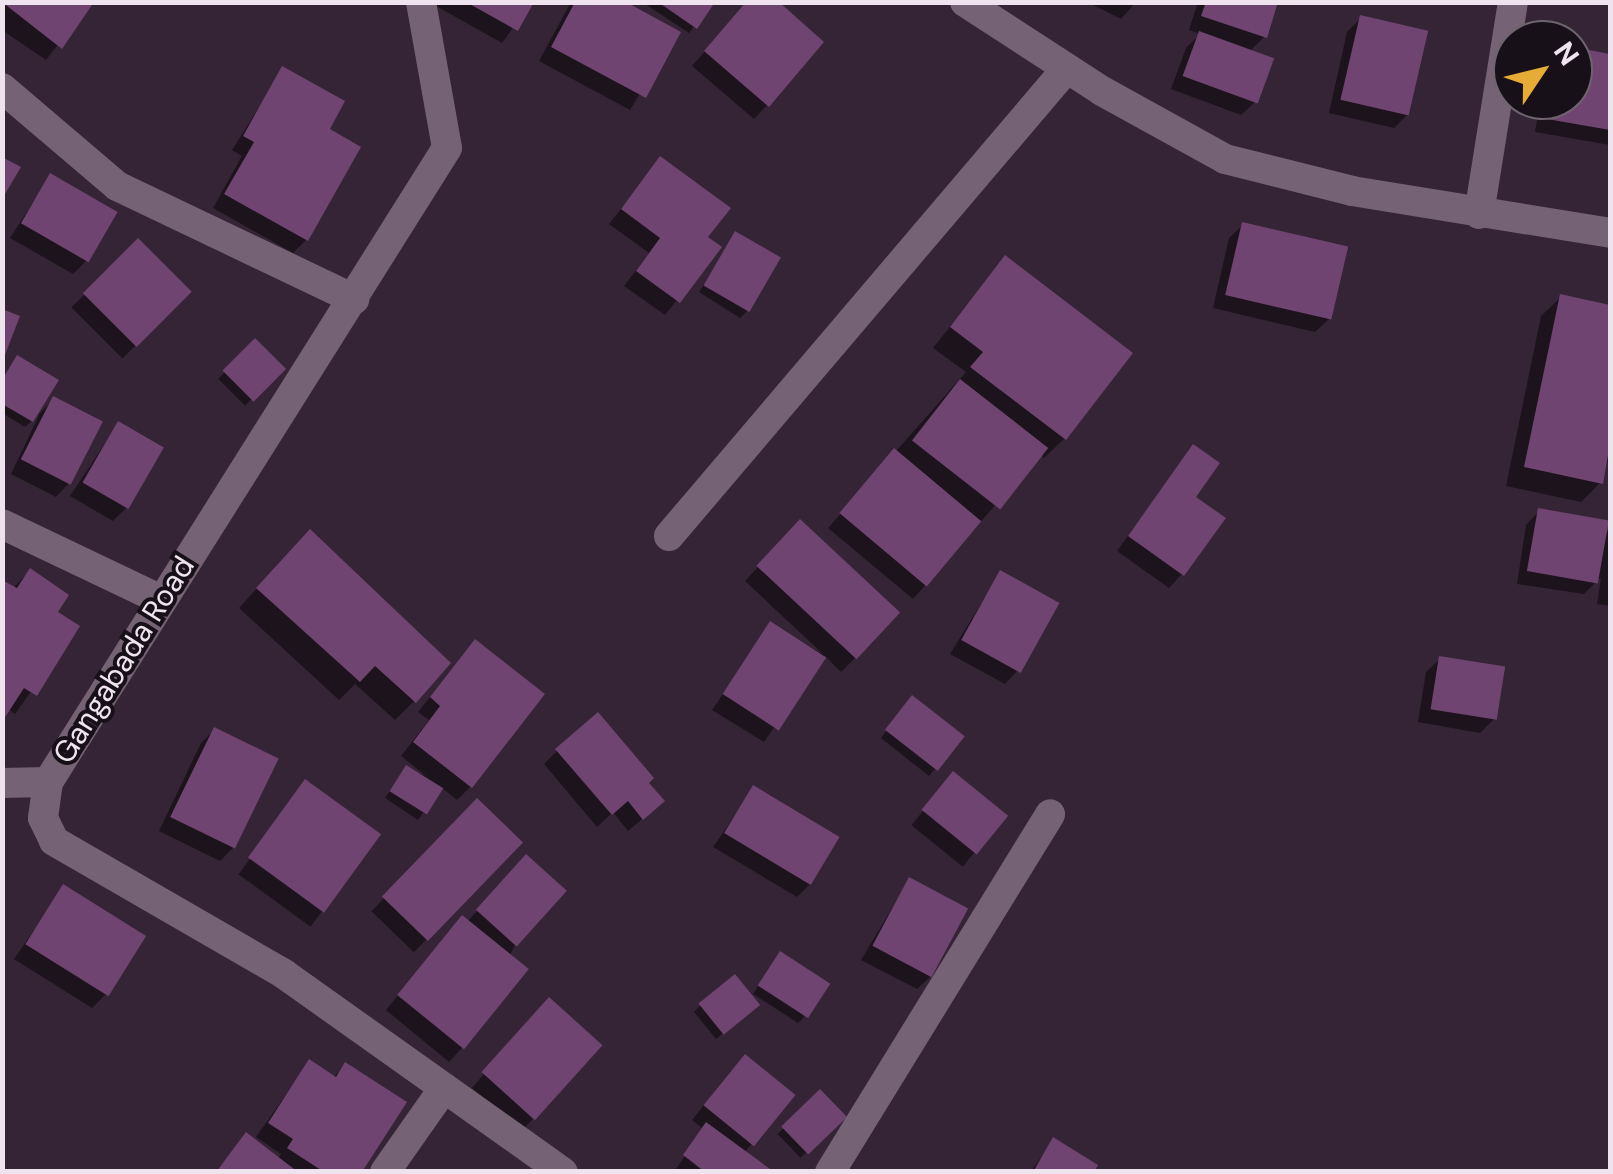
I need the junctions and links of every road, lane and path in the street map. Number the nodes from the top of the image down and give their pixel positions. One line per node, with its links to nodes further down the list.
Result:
1 (421, 2): 8 (street, Gangabada Road)
2 (965, 2): 4 (street)
3 (1514, 2): 6 (street)
4 (1067, 68): 6 (street); 10 (street)
5 (2, 88): 8 (street)
6 (1479, 214): 7 (street)
7 (1610, 233)
8 (354, 299): 11 (street, Gangabada Road)
9 (2, 524): 11 (street)
10 (669, 536)
11 (161, 600): 12 (street, Gangabada Road)
12 (48, 782): 13 (street); 15 (street, Gangabada Road)
13 (2, 783)
14 (1050, 814): 18 (street)
15 (444, 1088): 16 (street); 17 (street, Gangabada Road)
16 (385, 1172)
17 (563, 1172)
18 (830, 1172)

